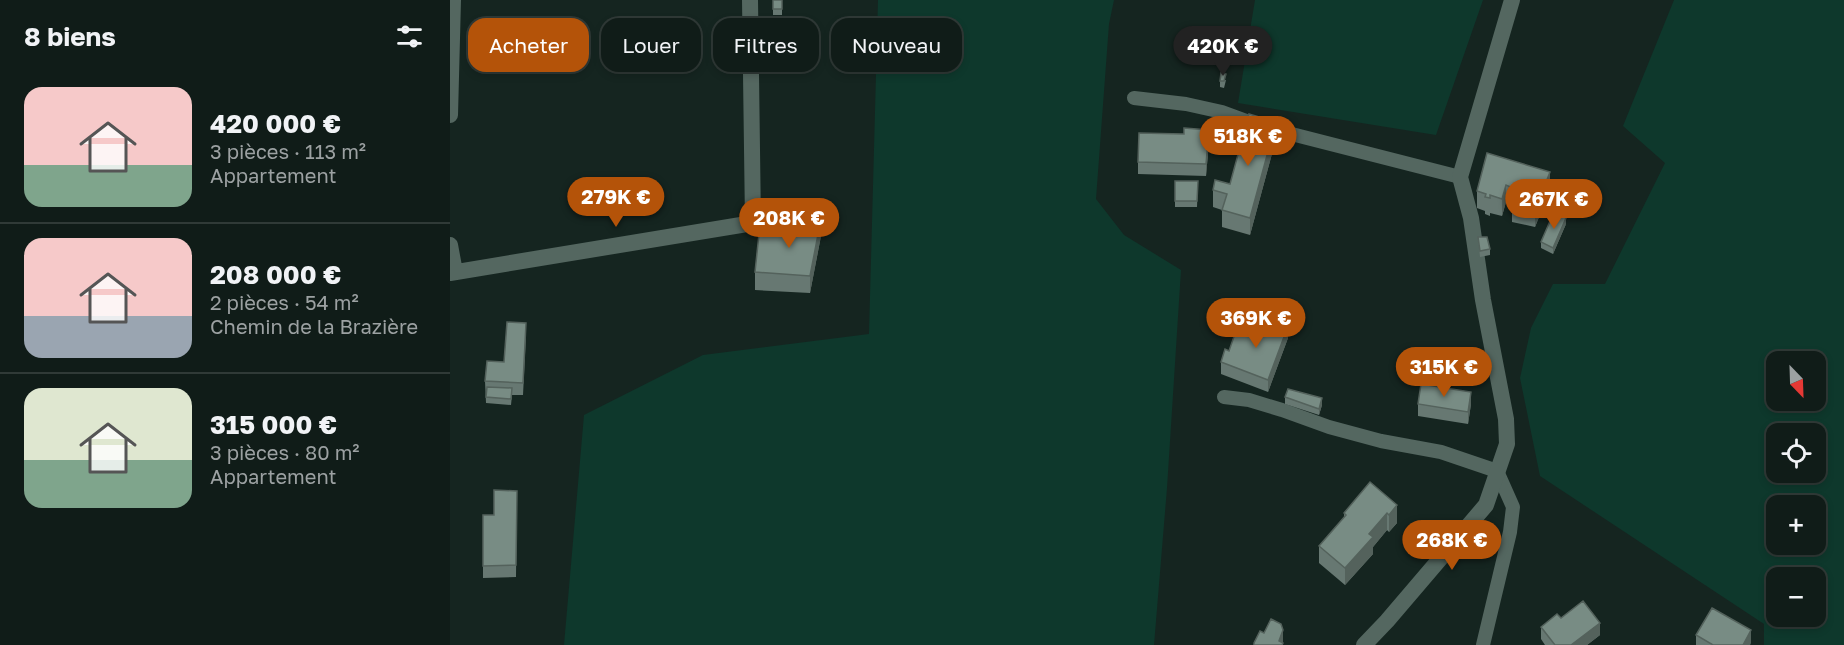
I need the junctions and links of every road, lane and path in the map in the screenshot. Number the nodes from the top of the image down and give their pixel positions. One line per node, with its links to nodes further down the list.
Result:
1 (453, 0): 5 (street)
2 (750, 0): 8 (street)
3 (1512, 0): 6 (street)
4 (1134, 98): 6 (lane)
5 (450, 115)
6 (1460, 177): 12 (street)
7 (785, 222): 8 (street)
8 (753, 224): 10 (street)
9 (450, 245): 10 (street)
10 (453, 273)
11 (1224, 397): 12 (lane)
12 (1497, 471): 13 (street); 14 (lane)
13 (1364, 645)
14 (1484, 645)

